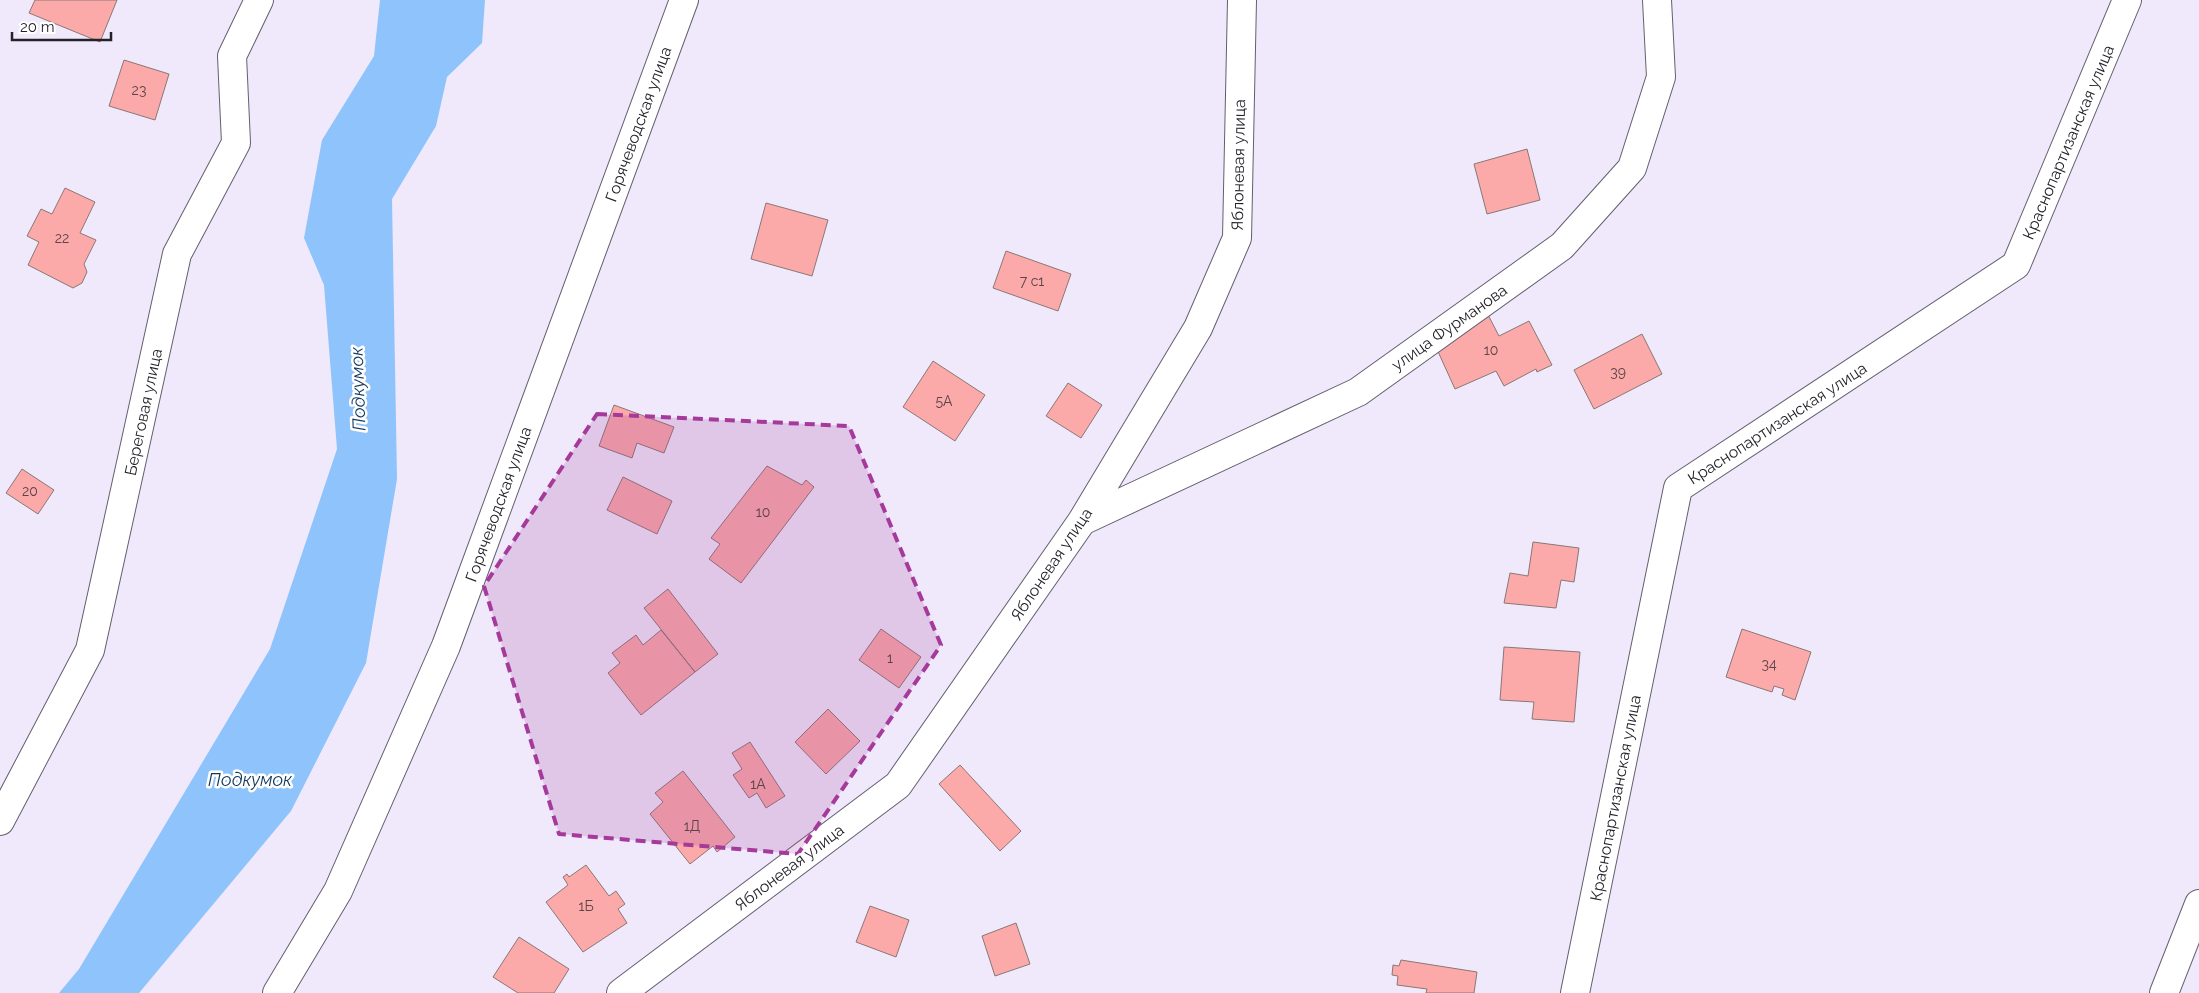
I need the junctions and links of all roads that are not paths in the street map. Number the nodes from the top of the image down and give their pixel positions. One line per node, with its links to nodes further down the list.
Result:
1 (259, 0): 7 (street, Береговая улица)
2 (684, 0): 9 (street, Горячеводская улица)
3 (1242, 0): 6 (street, Яблоневая улица)
4 (1657, 0): 6 (street, улица Фурманова)
5 (2127, 0): 11 (street, Краснопартизанская улица)
6 (1082, 521): 10 (street, Яблоневая улица)
7 (0, 821)
8 (2199, 904): 12 (street)
9 (277, 993)
10 (621, 993)
11 (1576, 993)
12 (2164, 993)

